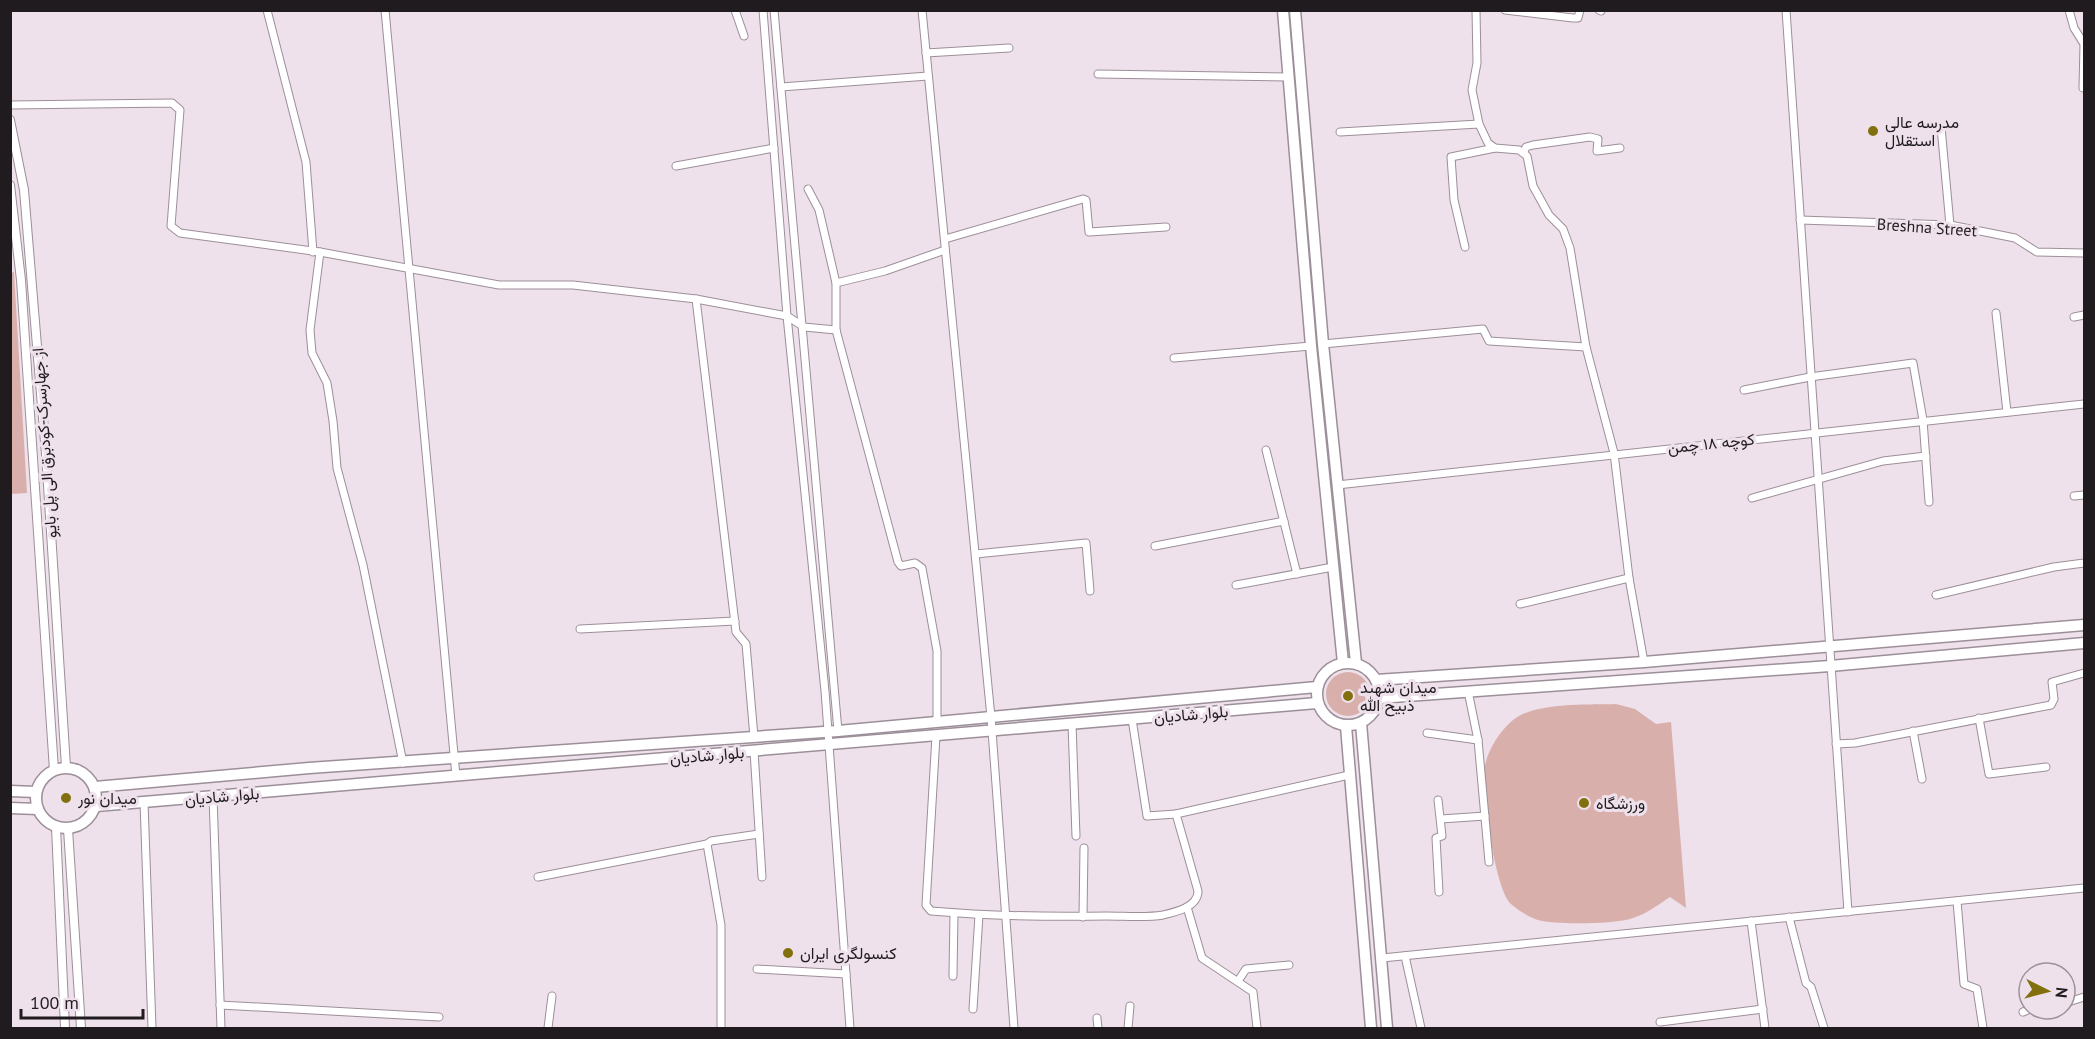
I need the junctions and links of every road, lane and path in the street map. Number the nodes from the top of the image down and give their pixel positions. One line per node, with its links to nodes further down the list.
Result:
1 (267, 10): 41 (street)
2 (385, 10): 44 (street)
3 (735, 10): 14 (street)
4 (763, 10): 28 (street)
5 (774, 10): 21 (street)
6 (922, 10): 17 (street)
7 (1283, 10): 20 (main road)
8 (1295, 10): 53 (main road)
9 (1476, 10): 25 (street)
10 (1504, 10): 11 (street)
11 (1580, 10)
12 (1786, 10): 35 (street)
13 (2069, 10): 15 (street)
14 (744, 36)
15 (2084, 44): 22 (street)
16 (1009, 48): 17 (street)
17 (926, 53): 19 (street)
18 (1098, 74): 20 (street)
19 (928, 76): 21 (street); 38 (street)
20 (1290, 77): 54 (main road)
21 (781, 87): 51 (street)
22 (2083, 88)
23 (10, 105): 41 (street)
24 (10, 120): 117 (street, از جهارسرک-کودبرق الی پل بایو)
25 (1479, 124): 27 (street); 29 (street)
26 (1941, 128): 36 (street)
27 (1340, 132)
28 (774, 148): 32 (street); 49 (street)
29 (1495, 148): 31 (street); 39 (street)
30 (1620, 148): 31 (street)
31 (1524, 152): 55 (street)
32 (676, 166)
33 (10, 185): 43 (street, از جهارسرک-کودبرق الی پل بایو)
34 (808, 189): 45 (street)
35 (1800, 220): 36 (street, Breshna Street); 57 (street)
36 (1950, 225): 42 (street, Breshna Street)
37 (1166, 227): 38 (street)
38 (945, 239): 40 (street)
39 (1465, 247)
40 (945, 250): 45 (street); 74 (street)
41 (317, 252): 44 (street); 116 (street)
42 (2085, 254)
43 (15, 265): 119 (street, از جهارسرک-کودبرق الی پل بایو)
44 (411, 269): 46 (street); 115 (street)
45 (836, 283): 52 (street)
46 (696, 299): 49 (street); 83 (street)
47 (1996, 313): 60 (street)
48 (2085, 315): 50 (street)
49 (787, 316): 51 (street); 105 (street)
50 (2074, 317)
51 (804, 327): 52 (street); 105 (street)
52 (836, 330): 101 (street)
53 (1323, 344): 55 (street); 67 (main road)
54 (1311, 346): 56 (street); 76 (main road)
55 (1586, 347): 64 (street)
56 (1174, 358)
57 (1810, 377): 58 (street); 61 (street); 62 (street)
58 (1744, 390)
59 (2085, 404): 60 (street, كوچه ١٨ چمن)
60 (2007, 412): 61 (street, كوچه ١٨ چمن)
61 (1923, 420): 62 (street, كوچه ١٨ چمن); 65 (street)
62 (1813, 432): 64 (street, كوچه ١٨ چمن); 66 (street)
63 (1266, 450): 72 (street)
64 (1614, 453): 67 (street, كوچه ١٨ چمن); 78 (street)
65 (1926, 456): 66 (street); 71 (street)
66 (1817, 482): 70 (street); 87 (street)
67 (1337, 485): 90 (main road)
68 (2085, 495): 69 (street)
69 (2074, 496)
70 (1752, 498)
71 (1929, 502)
72 (1284, 521): 73 (street); 77 (street)
73 (1155, 546)
74 (975, 555): 80 (street); 98 (street)
75 (2085, 563): 81 (street)
76 (1333, 567): 77 (street); 89 (main road)
77 (1297, 574): 79 (street)
78 (1629, 578): 82 (street); 88 (street)
79 (1236, 585)
80 (1090, 591)
81 (1936, 595)
82 (1520, 604)
83 (735, 621): 85 (street); 110 (street)
84 (2085, 625): 87 (main road)
85 (580, 629)
86 (2085, 643): 91 (main road)
87 (1829, 646): 88 (main road); 91 (street)
88 (1644, 662): 93 (main road)
89 (1343, 663): 90 (main road); 94 (main road)
90 (1356, 663): 93 (main road)
91 (1830, 666): 95 (main road); 112 (street)
92 (2085, 673): 99 (street)
93 (1376, 680): 96 (main road)
94 (1317, 687): 97 (main road); 98 (main road, بلوار شادیان)
95 (1468, 691): 96 (main road); 111 (street)
96 (1379, 698): 102 (main road)
97 (1317, 704): 100 (main road, بلوار شادیان); 104 (main road)
98 (992, 717): 101 (main road, بلوار شادیان); 106 (street)
99 (1979, 718): 107 (street); 118 (street)
100 (1132, 719): 103 (main road, بلوار شادیان); 132 (street)
101 (937, 722): 105 (main road, بلوار شادیان)
102 (1361, 723): 104 (main road); 156 (main road)
103 (1072, 724): 106 (main road, بلوار شادیان); 138 (street)
104 (1346, 726): 120 (main road)
105 (833, 731): 110 (main road, بلوار شادیان); 113 (street)
106 (993, 731): 109 (main road, بلوار شادیان); 151 (street)
107 (1913, 731): 112 (street); 122 (street)
108 (1427, 733): 111 (street)
109 (936, 736): 113 (main road, بلوار شادیان); 149 (street)
110 (754, 737): 115 (main road, بلوار شادیان)
111 (1478, 740): 133 (street)
112 (1836, 744): 148 (street)
113 (829, 745): 114 (main road, بلوار شادیان); 159 (street)
114 (754, 751): 121 (main road, بلوار شادیان); 137 (street)
115 (454, 759): 116 (main road, بلوار شادیان); 121 (street)
116 (403, 763): 123 (main road, بلوار شادیان)
117 (66, 767): 119 (main road); 123 (main road)
118 (2046, 767)
119 (54, 770): 125 (main road)
120 (1349, 775): 132 (street); 181 (main road)
121 (456, 776): 126 (main road, بلوار شادیان)
122 (1922, 779)
123 (95, 787): 129 (main road)
124 (10, 791): 125 (main road)
125 (36, 792): 131 (main road)
126 (213, 796): 128 (main road, بلوار شادیان); 163 (street)
127 (1438, 800): 134 (street)
128 (144, 802): 129 (main road, بلوار شادیان); 172 (street)
129 (96, 806): 136 (main road)
130 (10, 808): 131 (main road)
131 (38, 809): 135 (main road)
132 (1176, 814): 147 (street)
133 (1485, 816): 134 (street); 141 (street)
134 (1441, 819): 145 (street)
135 (56, 827): 136 (main road); 170 (street)
136 (68, 829): 171 (street)
137 (759, 834): 139 (street); 143 (street)
138 (1076, 836)
139 (707, 844): 142 (street); 175 (street)
140 (1084, 848): 152 (street)
141 (1489, 862)
142 (538, 877)
143 (762, 877)
144 (2085, 888): 146 (street)
145 (1439, 892)
146 (1957, 901): 148 (street); 186 (street)
147 (1187, 907): 152 (street); 161 (street)
148 (1848, 912): 153 (street)
149 (954, 913): 150 (street); 160 (street)
150 (979, 915): 151 (street); 165 (street)
151 (1004, 916): 152 (street); 177 (street)
152 (1083, 917)
153 (1789, 918): 154 (street); 185 (street)
154 (1751, 921): 155 (street); 166 (street)
155 (1405, 956): 156 (street); 183 (street)
156 (1382, 958): 182 (main road)
157 (1289, 965): 161 (street)
158 (757, 969): 159 (street)
159 (846, 974): 176 (street)
160 (953, 976)
161 (1238, 981): 180 (street)
162 (552, 996): 174 (street)
163 (220, 1005): 167 (street); 173 (street)
164 (1130, 1006): 179 (street)
165 (973, 1009)
166 (1763, 1009): 169 (street); 184 (street)
167 (439, 1017)
168 (1096, 1018): 178 (street)
169 (1660, 1022)
170 (65, 1029)
171 (81, 1029)
172 (152, 1029)
173 (221, 1029)
174 (548, 1029)
175 (721, 1029)
176 (850, 1029)
177 (1014, 1029)
178 (1098, 1029)
179 (1128, 1029)
180 (1257, 1029)
181 (1371, 1029)
182 (1387, 1029)
183 (1420, 1029)
184 (1766, 1029)
185 (1824, 1029)
186 (1983, 1029)

